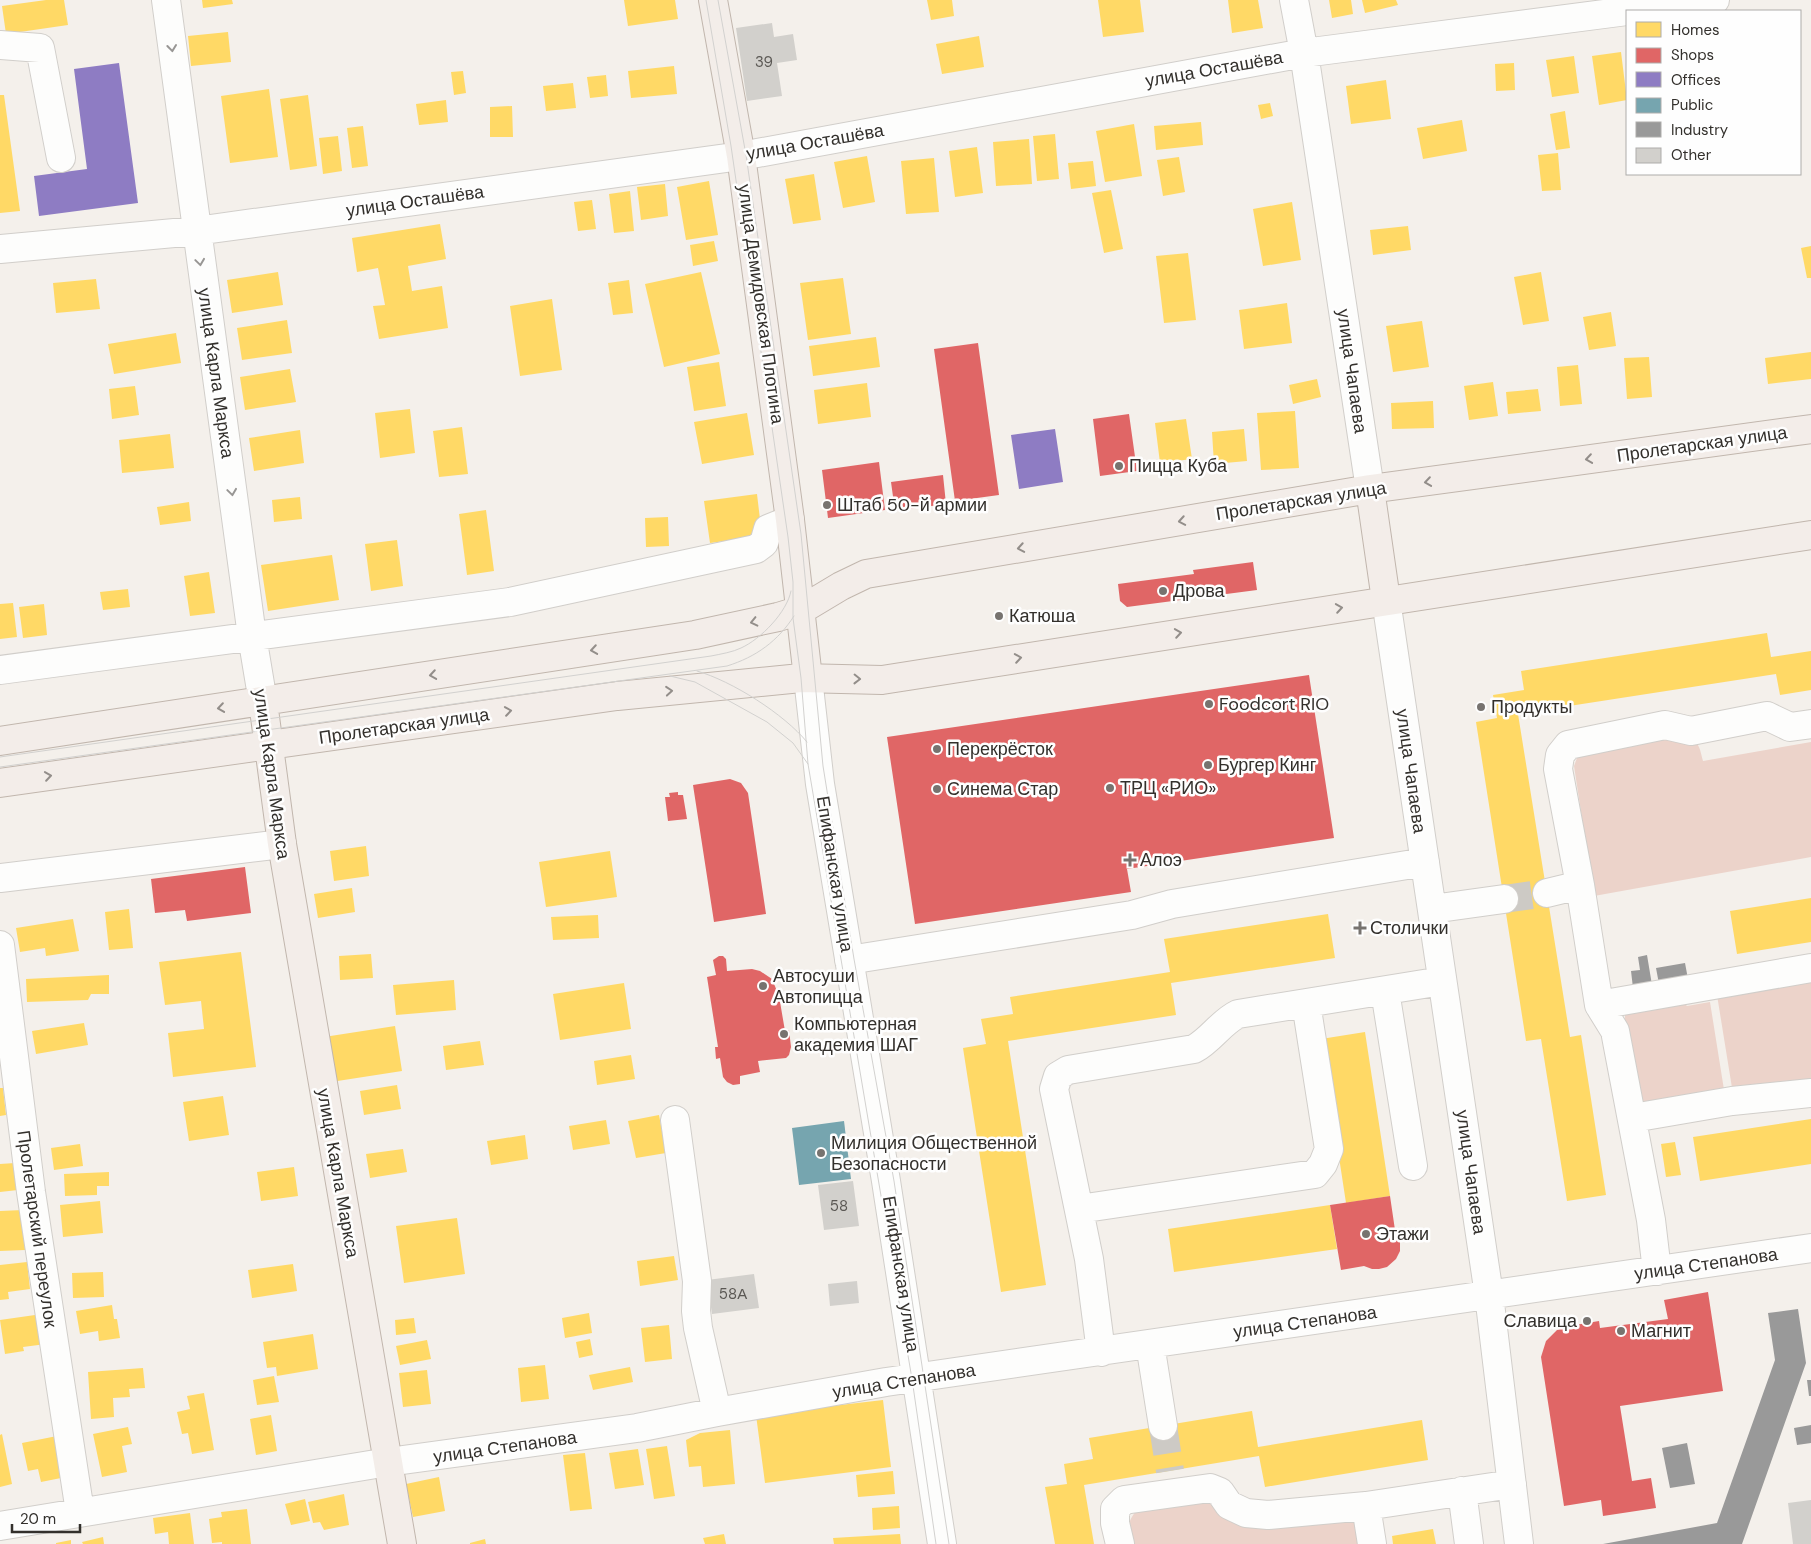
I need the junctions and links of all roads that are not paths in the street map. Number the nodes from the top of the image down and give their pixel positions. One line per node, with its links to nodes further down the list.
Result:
1 (166, 0): 11 (street, улица Карла Маркса, one-way to 11)
2 (713, 0): 9 (main road, улица Демидовская Плотина)
3 (1294, 0): 8 (street, улица Чапаева)
4 (1715, 0): 5 (street, улица Осташёва)
5 (1635, 10)
6 (1626, 11): 8 (street, улица Осташёва)
7 (0, 45): 10 (street)
8 (1304, 53): 9 (street, улица Осташёва); 14 (street, улица Чапаева)
9 (741, 156): 11 (street, улица Осташёва); 15 (main road, улица Демидовская Плотина)
10 (61, 158)
11 (196, 231): 12 (street, улица Осташёва); 19 (street, улица Карла Маркса, one-way to 19)
12 (0, 249)
13 (1811, 429): 14 (main road, Пролетарская улица, one-way to 14)
14 (1370, 489): 17 (main road, улица Чапаева); 18 (main road, Пролетарская улица, one-way to 18)
15 (790, 520): 18 (main road, улица Демидовская Плотина); 19 (street)
16 (1811, 535): 17 (main road, Пролетарская улица)
17 (1386, 600): 21 (main road, Пролетарская улица, one-way to 17); 28 (street, улица Чапаева)
18 (801, 610): 21 (main road); 22 (main road, Пролетарская улица, one-way to 22)
19 (252, 636): 20 (street); 22 (street, улица Карла Маркса)
20 (0, 670)
21 (808, 678): 25 (main road, Пролетарская улица, one-way to 21); 35 (street, Епифанская улица)
22 (263, 702): 24 (main road, Пролетарская улица, one-way to 24); 25 (main road, улица Карла Маркса)
23 (1811, 724): 30 (street)
24 (0, 741)
25 (269, 746): 26 (main road, Пролетарская улица, one-way to 25); 27 (main road, улица Карла Маркса)
26 (0, 783)
27 (282, 844): 29 (street); 54 (main road, улица Карла Маркса)
28 (1425, 862): 33 (street, улица Чапаева); 35 (street)
29 (0, 878)
30 (1580, 885): 31 (street); 40 (street)
31 (1547, 893)
32 (1504, 899): 33 (street)
33 (1432, 909): 37 (street, улица Чапаева)
34 (0, 945): 58 (street, Пролетарский переулок)
35 (849, 960): 51 (street, Епифанская улица)
36 (1811, 968): 40 (street)
37 (1442, 982): 38 (street); 48 (street, улица Чапаева)
38 (1385, 990): 39 (street); 44 (street)
39 (1306, 1003): 45 (street); 45 (street)
40 (1598, 1005): 42 (street)
41 (1811, 1093): 42 (street)
42 (1633, 1118): 47 (street)
43 (675, 1120): 52 (street)
44 (1413, 1166)
45 (1079, 1209): 50 (street)
46 (1811, 1248): 47 (street, улица Степанова)
47 (1657, 1271): 48 (street, улица Степанова)
48 (1489, 1295): 49 (street, улица Степанова); 55 (street, улица Чапаева)
49 (1150, 1344): 50 (street, улица Степанова); 53 (street)
50 (1101, 1352): 51 (street, улица Степанова)
51 (917, 1378): 52 (street, улица Степанова); 61 (street, Епифанская улица)
52 (717, 1412): 54 (street, улица Степанова)
53 (1163, 1426)
54 (388, 1462): 58 (street, улица Степанова); 60 (main road, улица Карла Маркса)
55 (1512, 1484): 56 (street); 65 (street, улица Чапаева)
56 (1462, 1491): 57 (street); 64 (street)
57 (1366, 1506): 62 (street); 63 (street)
58 (80, 1512): 59 (street, улица Степанова)
59 (0, 1526)
60 (402, 1544)
61 (942, 1544)
62 (1120, 1544)
63 (1372, 1544)
64 (1469, 1544)
65 (1519, 1544)

